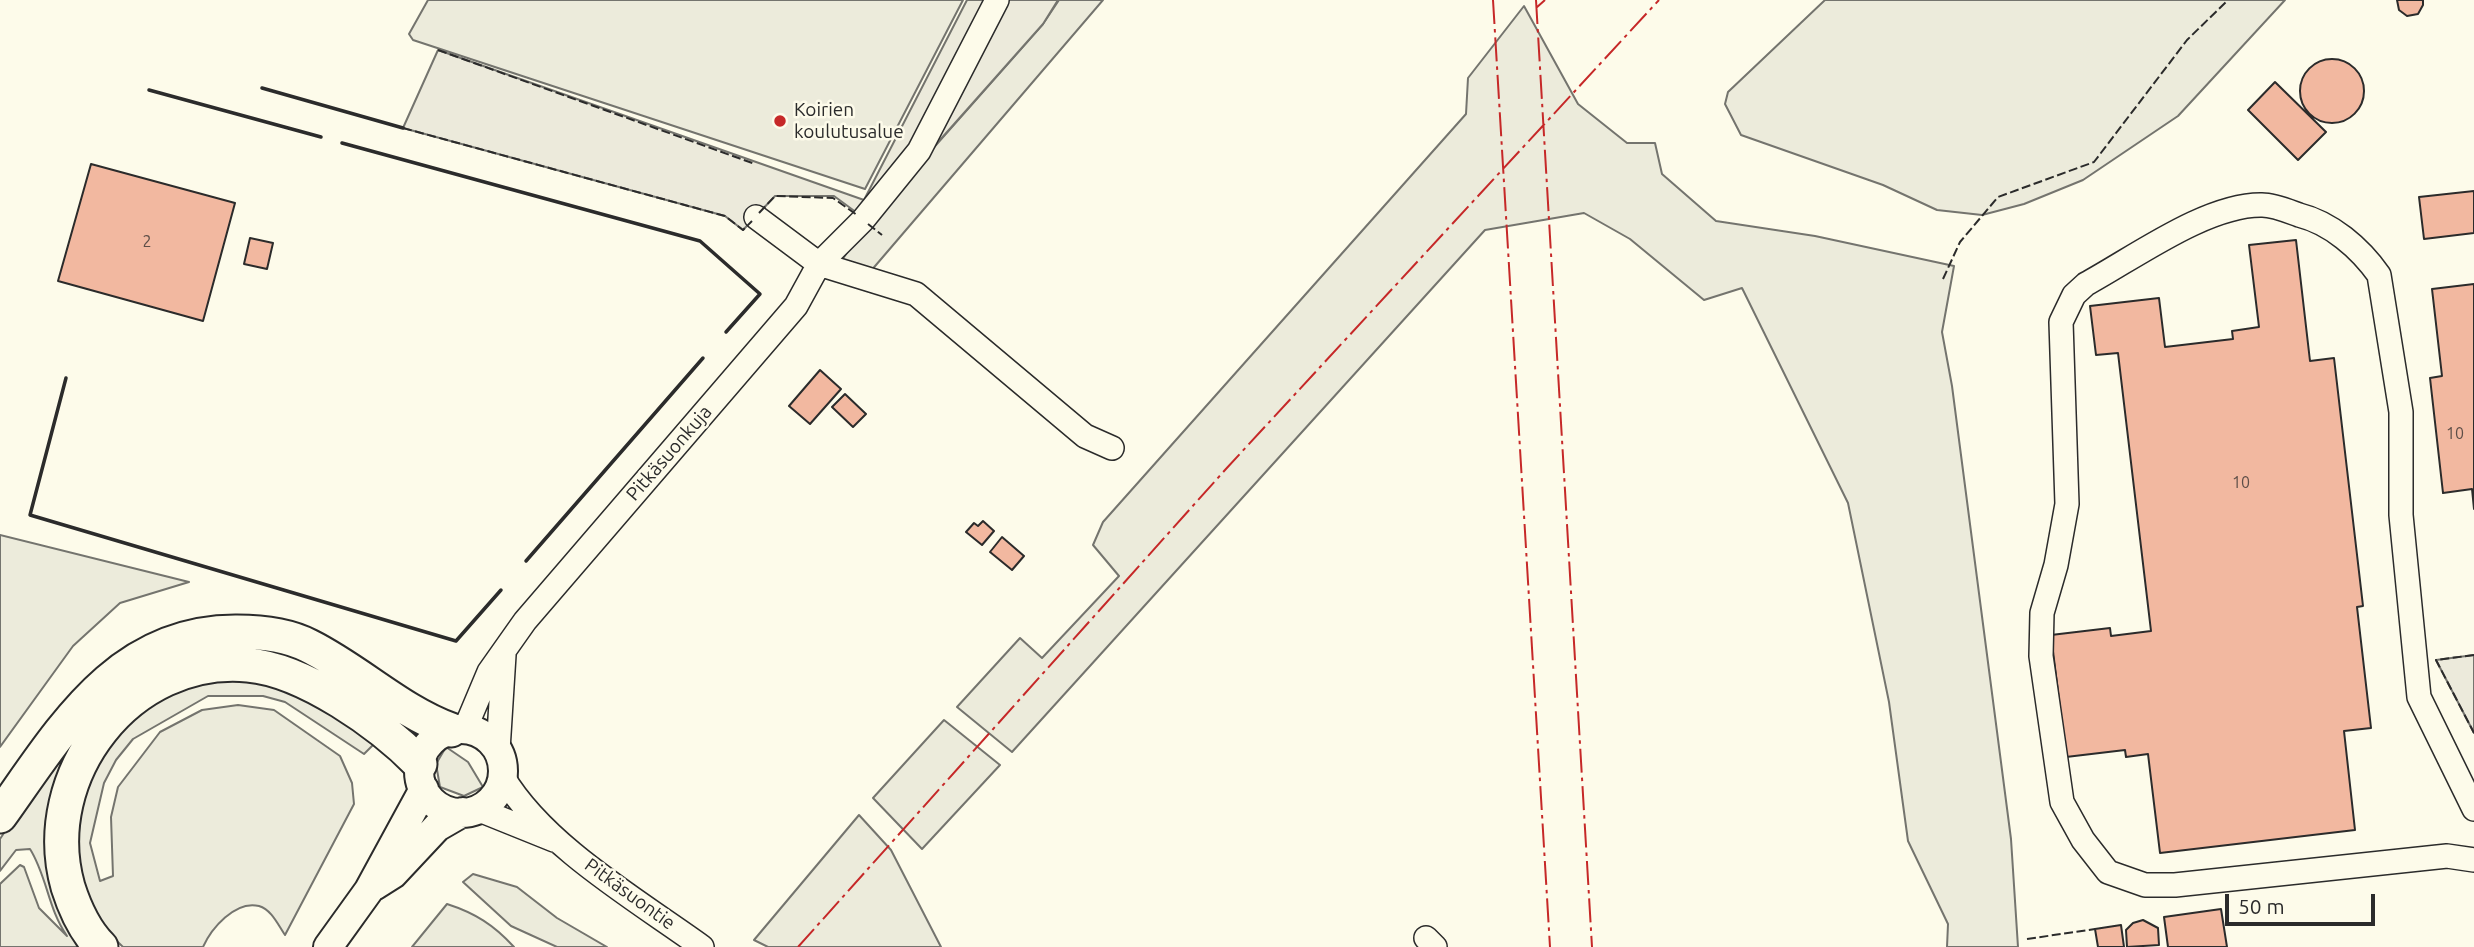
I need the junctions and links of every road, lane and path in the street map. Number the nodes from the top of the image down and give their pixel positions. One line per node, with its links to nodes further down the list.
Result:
1 (997, 0): 3 (street, Pitkäsuonkuja)
2 (756, 217): 3 (street)
3 (812, 258): 4 (street); 5 (street, Pitkäsuonkuja)
4 (1112, 448)
5 (504, 655): 6 (street, Pitkäsuonkuja); 7 (street)
6 (458, 729): 7 (main road); 8 (main road); 11 (highway)
7 (501, 764): 10 (main road); 12 (street, Pitkäsuontie)
8 (422, 776): 10 (main road); 14 (main road); 15 (highway)
9 (2474, 809): 13 (street)
10 (470, 811): 12 (street, Pitkäsuontie); 14 (main road)
11 (0, 816)
12 (557, 841): 17 (street, Pitkäsuontie)
13 (2474, 860)
14 (369, 890): 16 (main road)
15 (101, 947)
16 (328, 947)
17 (702, 947)

